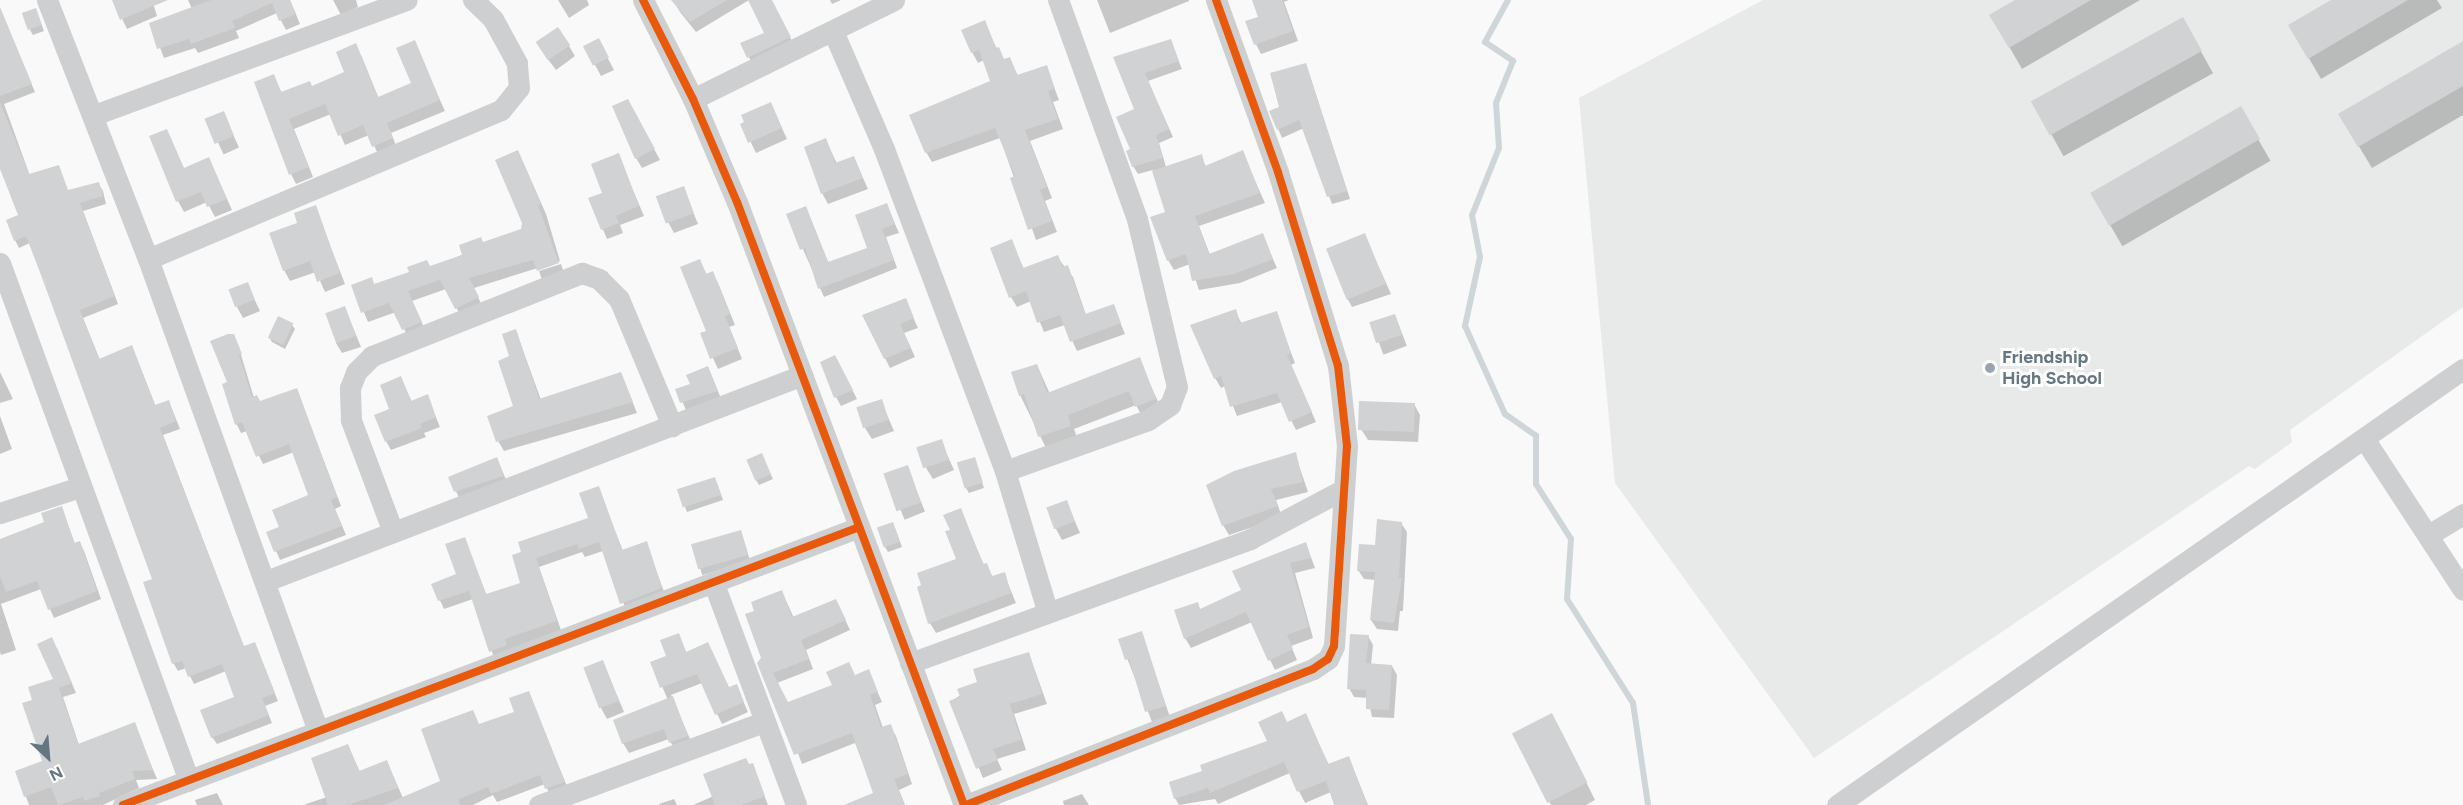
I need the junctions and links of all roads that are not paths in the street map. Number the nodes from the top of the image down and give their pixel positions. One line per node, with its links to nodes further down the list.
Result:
1 (47, 0): 10 (street)
2 (406, 0): 10 (street)
3 (473, 0): 11 (street)
4 (643, 0): 9 (street)
5 (894, 0): 8 (street)
6 (1058, 0): 17 (street)
7 (1216, 0): 19 (street)
8 (833, 32): 9 (street); 17 (street)
9 (693, 99): 14 (street)
10 (94, 115): 11 (street)
11 (148, 259): 25 (street)
12 (0, 263): 18 (street)
13 (2463, 369): 16 (street)
14 (800, 376): 15 (street); 22 (street)
15 (672, 426): 23 (street); 23 (street)
16 (2365, 440): 24 (street); 37 (street)
17 (1005, 471): 28 (street)
18 (80, 487): 20 (street); 32 (street)
19 (1342, 490): 28 (street); 36 (street)
20 (0, 513)
21 (2463, 514): 24 (street)
22 (857, 528): 26 (street); 29 (street)
23 (393, 532): 25 (street)
24 (2430, 534): 27 (street)
25 (266, 581): 31 (street)
26 (714, 584): 30 (street); 31 (street)
27 (2463, 590)
28 (1047, 610): 29 (street)
29 (910, 663): 36 (street)
30 (763, 722): 34 (street); 35 (street)
31 (318, 731): 32 (street)
32 (189, 781): 33 (street)
33 (123, 805)
34 (539, 805)
35 (796, 805)
36 (965, 805)
37 (1837, 805)

